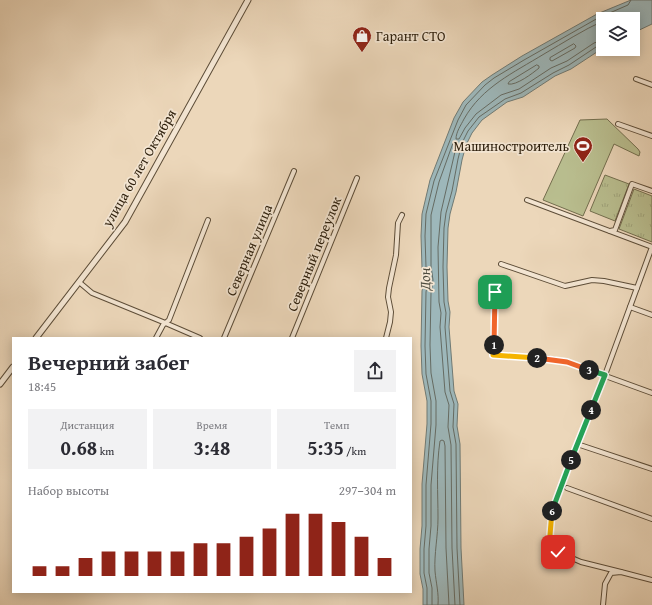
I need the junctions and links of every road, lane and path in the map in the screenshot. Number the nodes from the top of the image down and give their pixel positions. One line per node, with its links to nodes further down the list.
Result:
1 (248, 0): 15 (street, улица 60 лет Октября)
2 (636, 79): 3 (street)
3 (652, 85)
4 (618, 124): 5 (street)
5 (652, 136)
6 (294, 170): 24 (street, Северная улица)
7 (357, 178): 25 (street, Северный переулок)
8 (652, 191): 12 (street)
9 (527, 200): 12 (street)
10 (402, 215): 26 (street)
11 (208, 220): 20 (street)
12 (610, 231): 13 (street)
13 (652, 247): 16 (street)
14 (501, 264): 16 (street)
15 (79, 282): 20 (street); 21 (street, улица 60 лет Октября)
16 (637, 288): 18 (street)
17 (495, 292): 28 (street)
18 (630, 307): 19 (street); 28 (street)
19 (652, 315)
20 (166, 323): 22 (street); 23 (street)
21 (37, 337)
22 (157, 337)
23 (198, 337)
24 (224, 337)
25 (292, 337)
26 (386, 337)
27 (12, 368): 29 (street)
28 (605, 375): 30 (street); 31 (street)
29 (0, 384)
30 (652, 393)
31 (577, 444): 32 (street); 35 (street)
32 (652, 469)
33 (567, 488): 34 (street)
34 (652, 519)
35 (621, 572): 36 (street); 37 (street)
36 (652, 580)
37 (603, 605)

